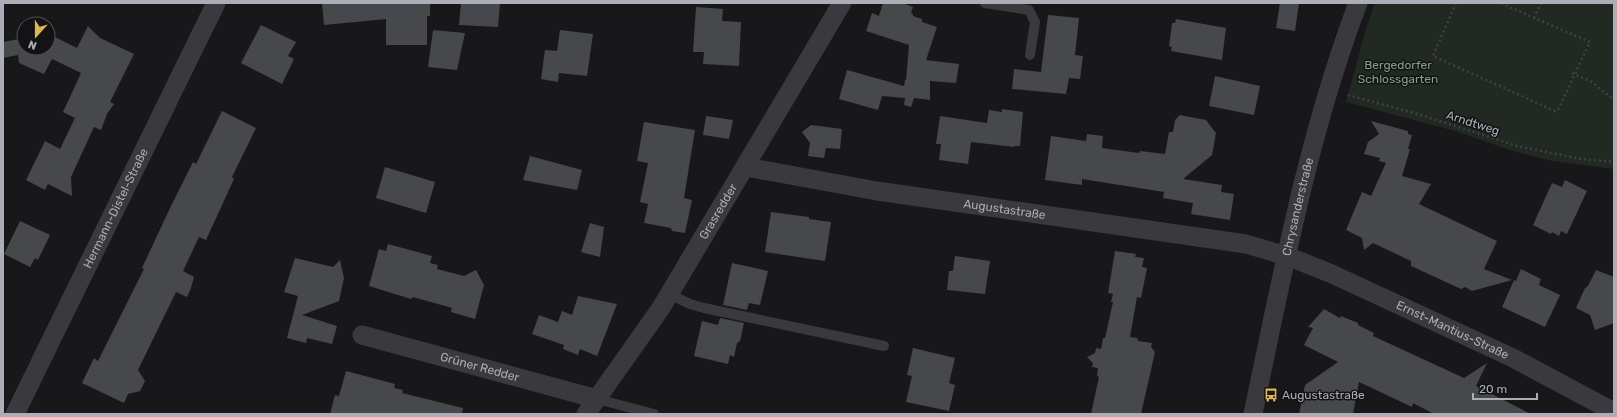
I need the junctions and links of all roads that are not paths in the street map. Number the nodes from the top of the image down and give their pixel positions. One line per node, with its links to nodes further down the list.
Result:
1 (216, 3): 13 (street, Hermann-Distel-Straße)
2 (842, 3): 6 (street, Grasredder)
3 (985, 3): 5 (lane)
4 (1358, 3): 7 (street, Chrysanderstraße)
5 (1030, 55)
6 (746, 167): 7 (street, Augustastraße); 8 (street, Grasredder)
7 (1287, 256): 12 (street, Ernst-Mantius-Straße); 16 (street, Chrysanderstraße)
8 (669, 294): 10 (lane); 11 (street, Grasredder)
9 (362, 335): 11 (street, Grüner Redder)
10 (884, 346)
11 (597, 399): 14 (street, Grasredder); 15 (lane)
12 (1614, 412)
13 (15, 414)
14 (586, 414)
15 (654, 414)
16 (1253, 414)

